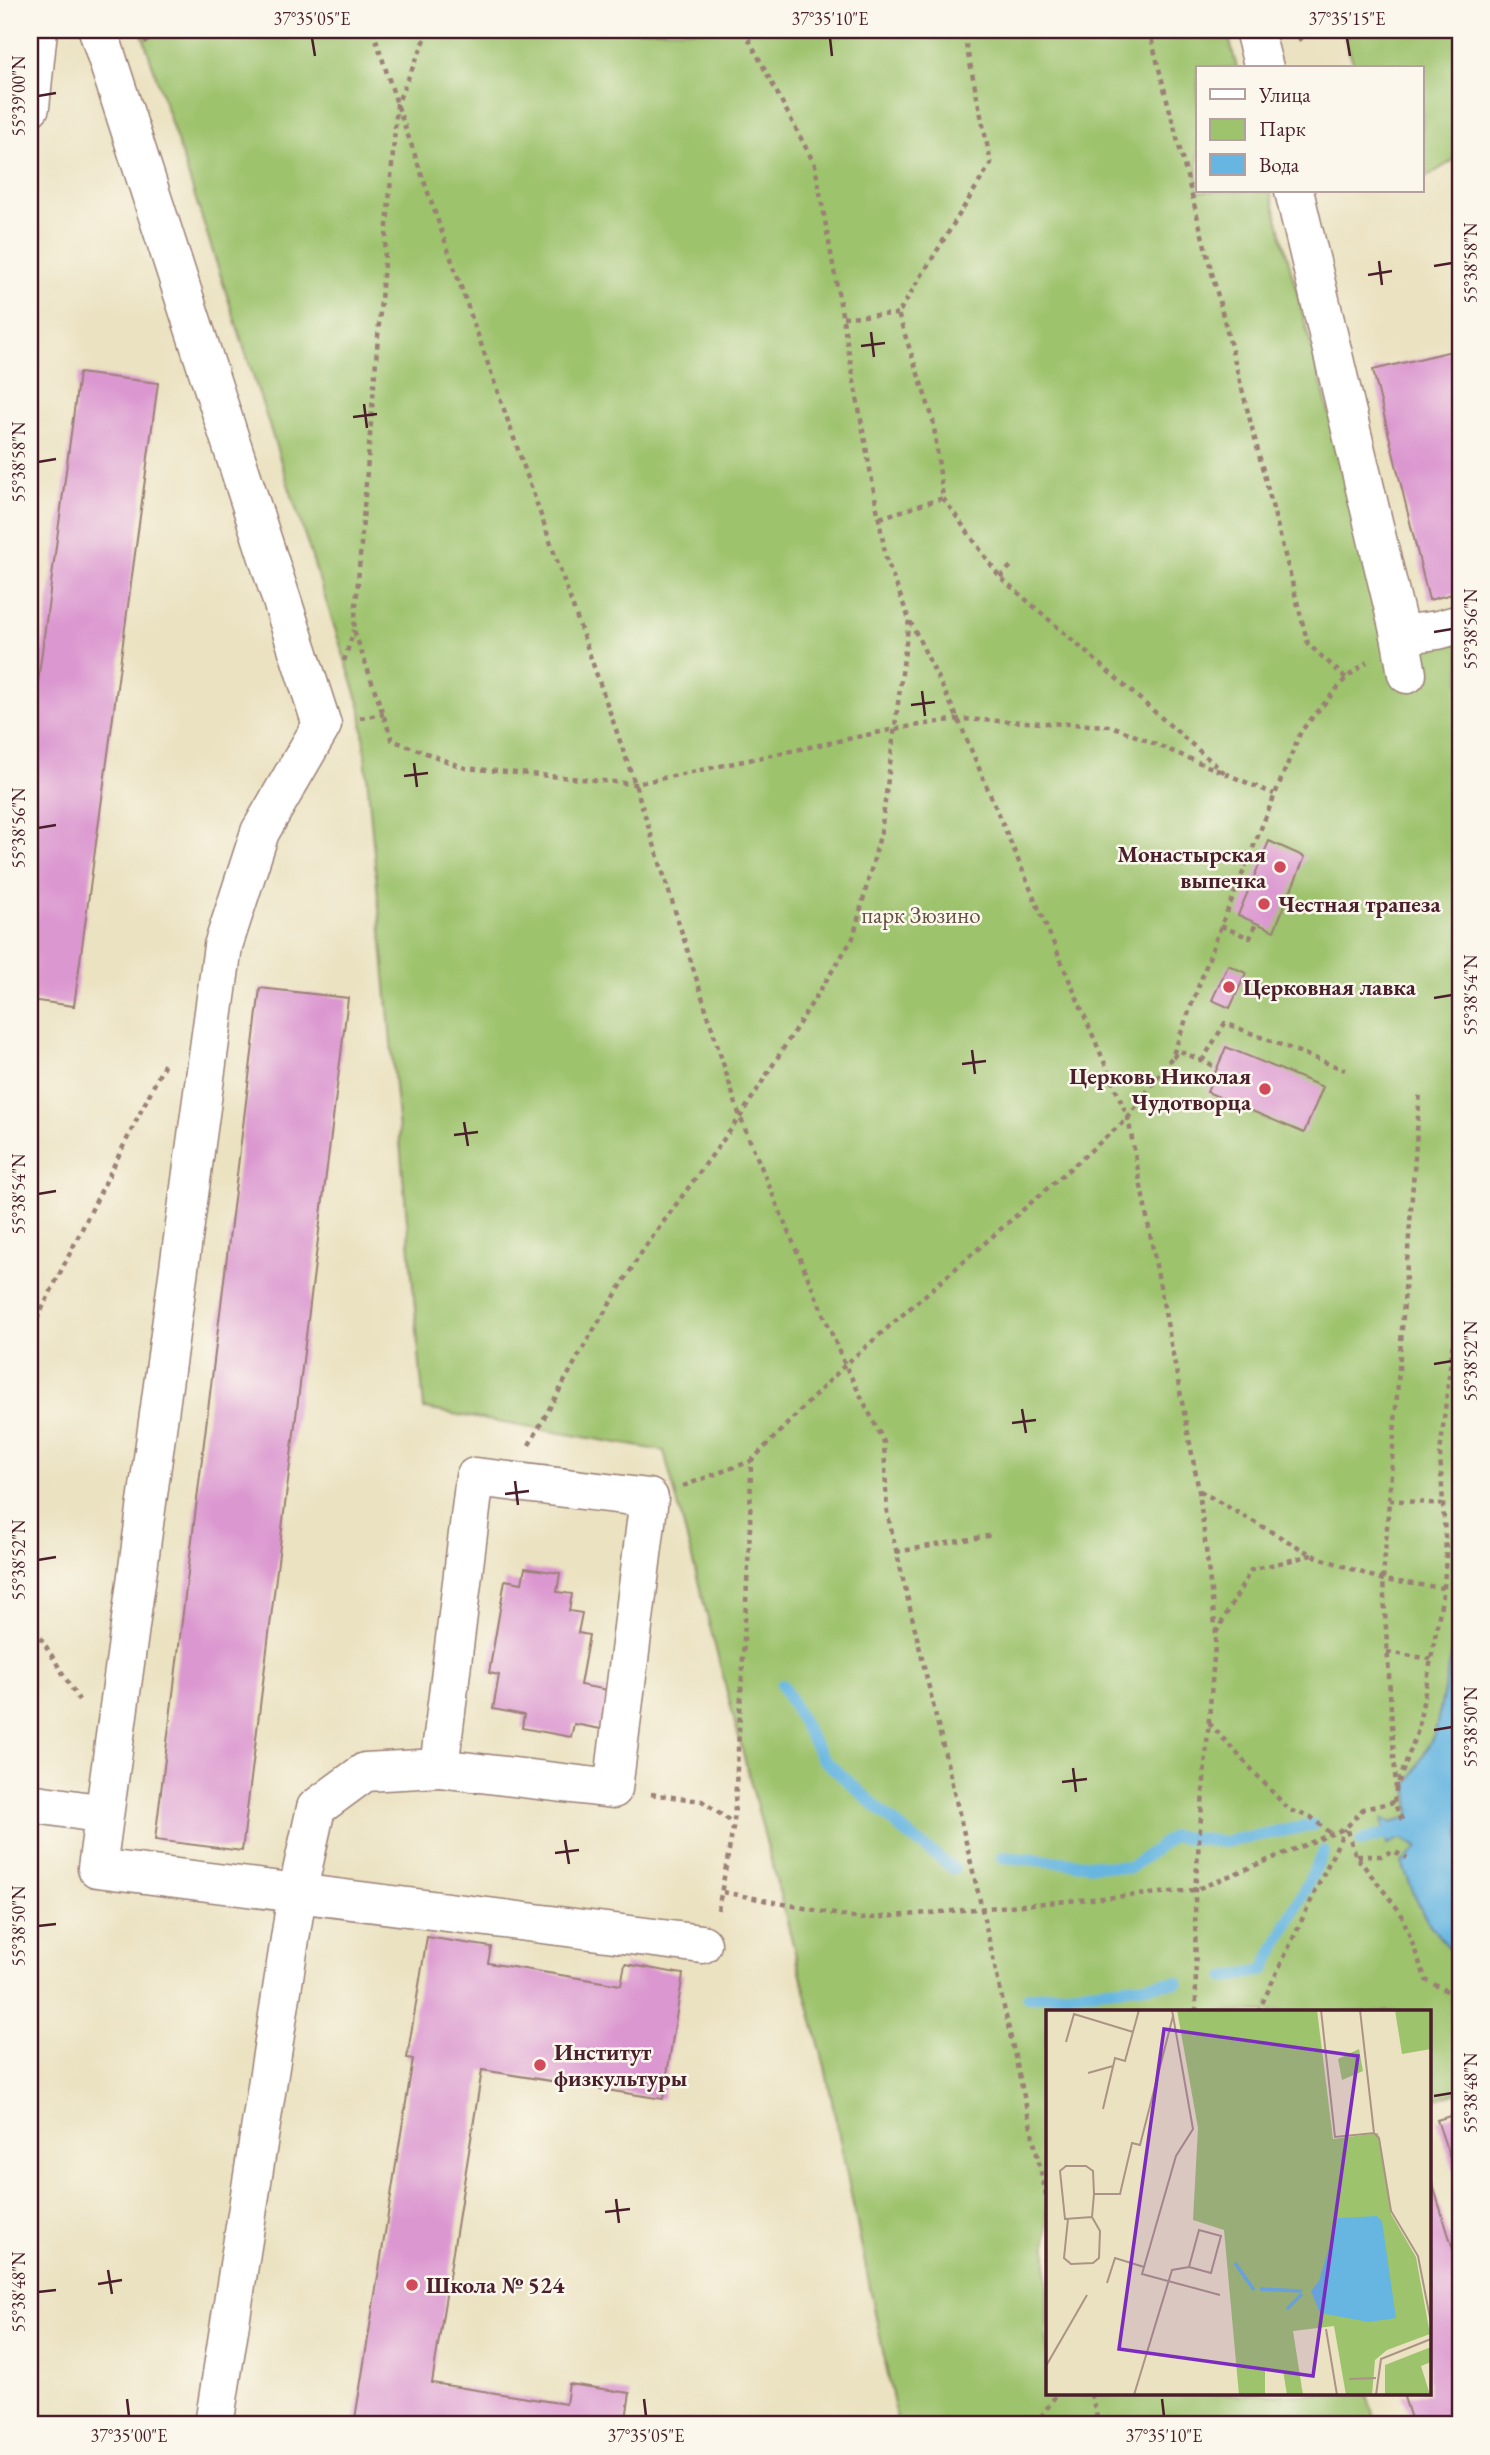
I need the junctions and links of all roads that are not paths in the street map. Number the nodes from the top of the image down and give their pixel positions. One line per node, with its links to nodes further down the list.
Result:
1 (38, 30): 5 (lane)
2 (98, 30): 12 (lane)
3 (1254, 30): 4 (lane)
4 (1263, 66)
5 (30, 107)
6 (1294, 192): 8 (lane)
7 (1460, 624): 8 (lane)
8 (1400, 635): 9 (lane)
9 (1407, 674)
10 (439, 1768): 10 (lane); 13 (lane)
11 (30, 1803): 12 (lane)
12 (104, 1814): 13 (lane)
13 (297, 1894): 14 (lane); 15 (lane)
14 (702, 1944)
15 (214, 2425)

